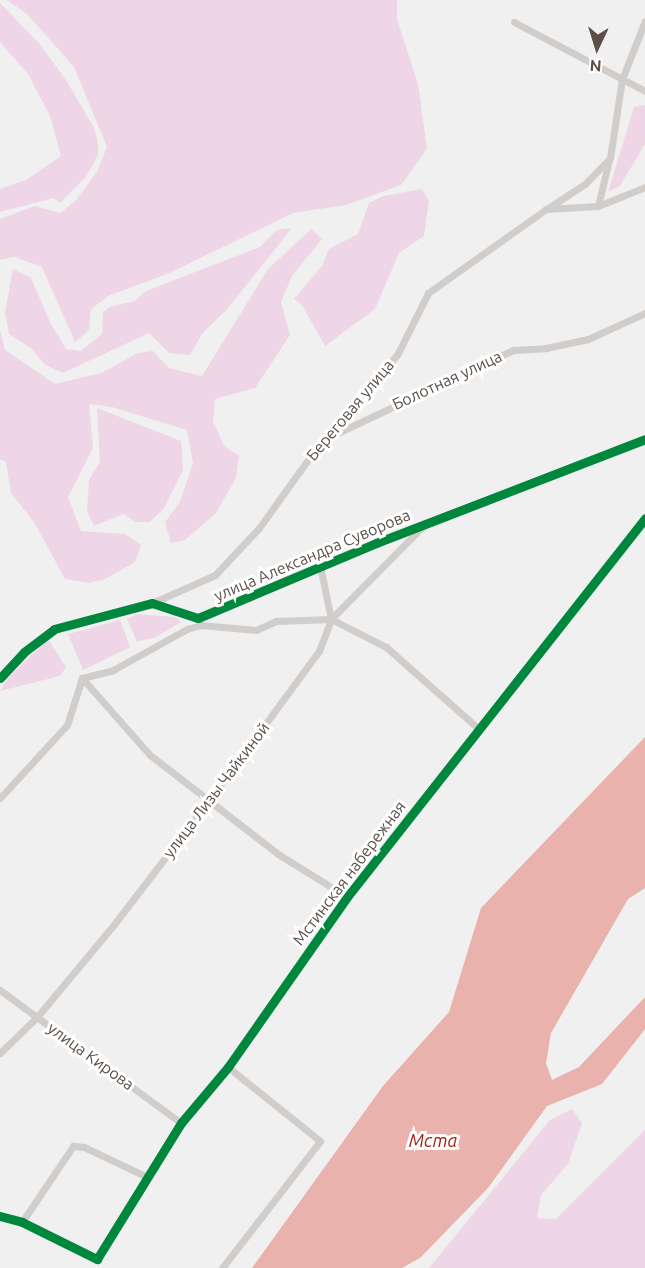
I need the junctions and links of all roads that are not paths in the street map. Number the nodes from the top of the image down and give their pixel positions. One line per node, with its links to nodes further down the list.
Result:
1 (645, 21): 3 (street)
2 (514, 22): 3 (street)
3 (622, 79): 4 (street); 5 (street)
4 (645, 91)
5 (610, 158): 7 (street); 8 (street, Береговая улица)
6 (645, 187): 7 (street)
7 (598, 206): 8 (street)
8 (546, 209): 11 (street, Береговая улица)
9 (645, 313): 11 (street, Болотная улица)
10 (645, 438): 13 (street, улица Александра Суворова)
11 (322, 440): 15 (street, Береговая улица)
12 (645, 518): 19 (street, Мстинская набережная)
13 (425, 524): 14 (street, улица Александра Суворова); 16 (street, улица Лизы Чайкиной)
14 (320, 566): 15 (street, улица Александра Суворова); 16 (street)
15 (152, 603): 17 (street)
16 (331, 619): 18 (street); 19 (street); 21 (street, улица Лизы Чайкиной)
17 (0, 678)
18 (82, 678): 20 (street); 21 (street)
19 (479, 729): 22 (street, Мстинская набережная)
20 (0, 798)
21 (208, 802): 22 (street); 24 (street, улица Лизы Чайкиной)
22 (347, 897): 26 (street, Мстинская набережная)
23 (0, 990): 24 (street, улица Кирова)
24 (37, 1017): 25 (street, улица Лизы Чайкиной); 27 (street, улица Кирова)
25 (0, 1053)
26 (228, 1067): 27 (street, Мстинская набережная); 31 (street)
27 (182, 1123): 28 (street, Мстинская набережная)
28 (145, 1176): 30 (street); 30 (street, Мстинская набережная)
29 (0, 1216): 30 (street)
30 (22, 1222)
31 (222, 1268)

